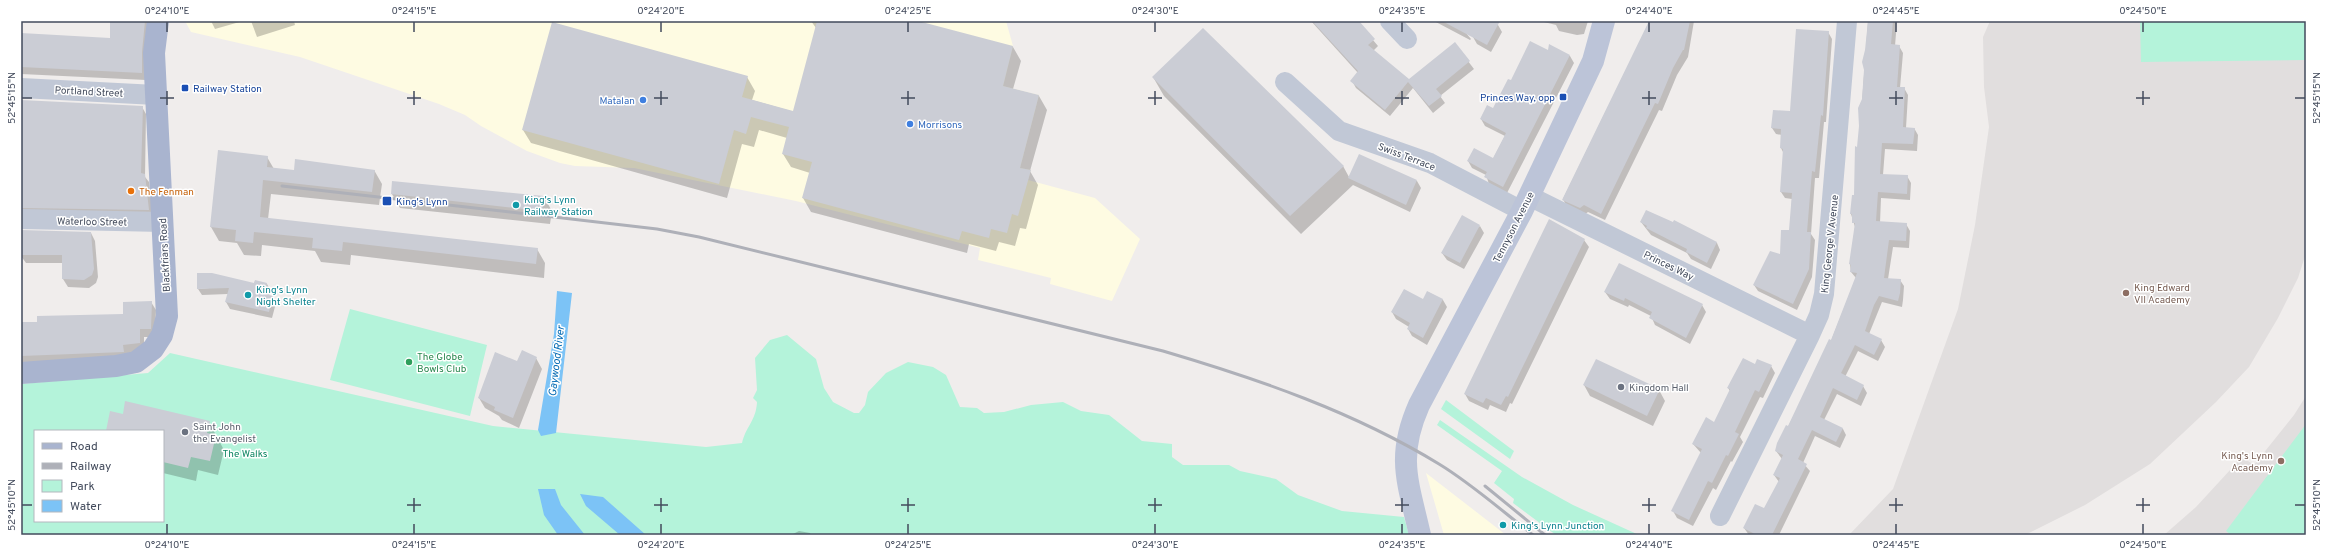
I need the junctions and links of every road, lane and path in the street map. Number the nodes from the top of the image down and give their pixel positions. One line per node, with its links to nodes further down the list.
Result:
1 (158, 21): 8 (main road, Blackfriars Road)
2 (1390, 21): 5 (street)
3 (1604, 21): 9 (main road, Tennyson Avenue)
4 (1847, 21): 12 (street, King George V Avenue)
5 (1407, 39)
6 (21, 88): 8 (street, Portland Street)
7 (1289, 93): 9 (street, Swiss Terrace)
8 (156, 94): 11 (main road, Blackfriars Road)
9 (1525, 203): 12 (street, Princes Way); 15 (main road, Tennyson Avenue)
10 (21, 219): 11 (street, Waterloo Street)
11 (163, 222): 13 (main road, Blackfriars Road)
12 (1810, 335): 14 (street, King George V Avenue)
13 (21, 373)
14 (1720, 516)
15 (1420, 535)

